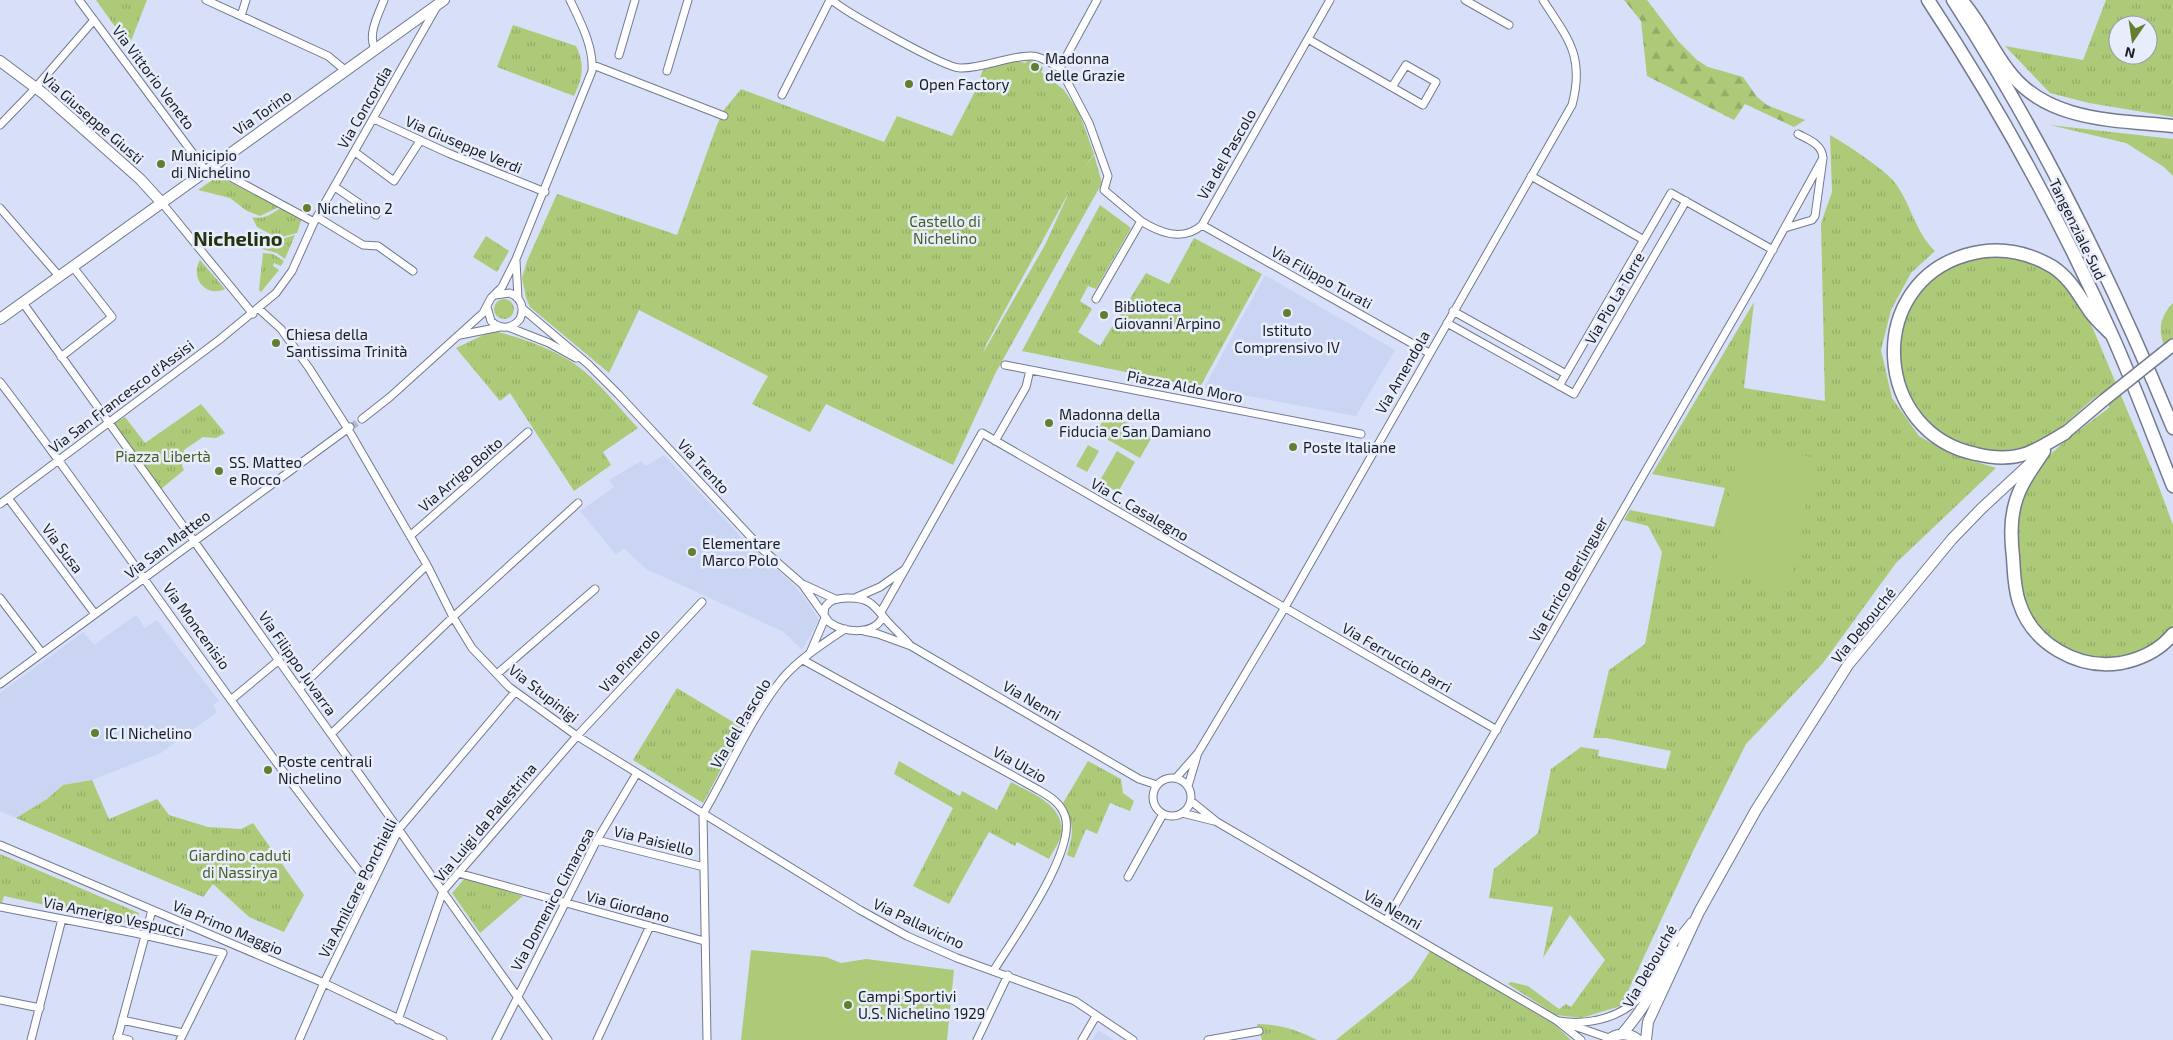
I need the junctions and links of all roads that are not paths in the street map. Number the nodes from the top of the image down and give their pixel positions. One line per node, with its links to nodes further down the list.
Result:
1 (80, 0): 18 (street, Via Vittorio Veneto)
2 (206, 0): 17 (street)
3 (246, 0): 17 (street)
4 (384, 0): 23 (street)
5 (570, 0): 26 (street)
6 (635, 0): 24 (street)
7 (688, 0): 29 (street)
8 (831, 0): 27 (street); 32 (street)
9 (1097, 0): 27 (street)
10 (1330, 0): 22 (street, Via del Pascolo)
11 (1465, 0): 19 (street)
12 (1543, 0): 42 (street, Via Amendola)
13 (1928, 0): 74 (highway, Tangenziale Sud)
14 (1953, 0): 87 (highway, Tangenziale Sud)
15 (1961, 0): 36 (highway)
16 (441, 2): 20 (main road, Via Torino); 21 (street, Via Concordia)
17 (241, 16): 28 (street)
18 (94, 20): 30 (street); 41 (street, Via Vittorio Veneto)
19 (1509, 25)
20 (406, 28): 21 (street); 23 (main road, Via Torino)
21 (419, 38): 34 (street, Via Concordia)
22 (1308, 38): 31 (street); 53 (street, Via del Pascolo)
23 (375, 48): 28 (main road, Via Torino)
24 (619, 55)
25 (0, 61): 30 (main road, Via Giuseppe Giusti)
26 (593, 65): 33 (street); 44 (street)
27 (1060, 68): 52 (street)
28 (346, 71): 41 (main road, Via Torino)
29 (667, 71)
30 (36, 87): 35 (street); 48 (main road, Via Giuseppe Giusti)
31 (1392, 87): 31 (street)
32 (782, 95)
33 (724, 116)
34 (374, 119): 38 (street, Via Giuseppe Verdi); 39 (street, Via Concordia)
35 (0, 124)
36 (2173, 126)
37 (1798, 134): 40 (street)
38 (420, 141): 39 (street); 44 (street, Via Giuseppe Verdi)
39 (355, 152): 43 (street, Via Concordia)
40 (1823, 158): 45 (street, Via Enrico Berlinguer); 46 (street)
41 (209, 169): 48 (main road, Via Torino); 51 (street)
42 (1531, 176): 55 (street, Via Pio La Torre); 68 (street, Via Amendola)
43 (335, 187): 50 (street); 51 (street, Via Concordia)
44 (544, 192): 57 (street)
45 (1804, 193): 46 (street); 54 (street, Via Enrico Berlinguer)
46 (1818, 198): 54 (street)
47 (1686, 201): 55 (street, Via Pio La Torre); 56 (street); 83 (street, Via Pio La Torre)
48 (162, 203): 58 (main road, Via Torino); 67 (street, Via Stupinigi)
49 (0, 208): 60 (street)
50 (376, 215)
51 (316, 219): 59 (street); 67 (street, Via San Francesco d'Assisi)
52 (1141, 221): 53 (street); 63 (street)
53 (1202, 225): 76 (street, Via Filippo Turati)
54 (1785, 228): 56 (street, Via Enrico Berlinguer)
55 (1644, 240): 81 (street, Via Pio La Torre)
56 (1773, 250): 127 (street, Via Enrico Berlinguer)
57 (516, 259): 61 (street); 62 (street)
58 (73, 267): 60 (main road, Via Torino); 77 (street)
59 (413, 271)
60 (59, 276): 64 (main road, Via Torino)
61 (495, 295): 62 (street); 65 (street)
62 (518, 298): 66 (street)
63 (1096, 299)
64 (22, 303): 69 (main road, Via Torino); 77 (street, Via Filippo Juvarra)
65 (487, 305): 71 (street); 73 (street)
66 (523, 309): 72 (street); 78 (street, Via Trento)
67 (256, 311): 85 (street, Via San Francesco d'Assisi); 86 (street, Via Stupinigi)
68 (1453, 311): 70 (street, Via Amendola); 81 (street)
69 (0, 319)
70 (1447, 322): 76 (street, Via Amendola); 83 (street, Via Pio La Torre)
71 (500, 327): 72 (street); 73 (street)
72 (508, 327): 78 (street, Via Trento)
73 (460, 335): 84 (street)
74 (2112, 335): 89 (highway); 94 (highway, Tangenziale Sud)
75 (2173, 345): 89 (main road, Via Debouché, bridge)
76 (1429, 353): 109 (street, Via Amendola)
77 (61, 357): 85 (street, Via Filippo Juvarra)
78 (588, 364): 103 (street, Via Trento)
79 (1005, 365): 80 (street, Piazza Aldo Moro)
80 (1030, 370): 90 (street, Piazza Aldo Moro); 91 (street)
81 (1566, 374): 83 (street, Via Pio La Torre)
82 (0, 382): 93 (street, Via Moncenisio)
83 (1559, 386)
84 (362, 419)
85 (109, 422): 93 (street, Via San Francesco d'Assisi); 99 (street, Via Filippo Juvarra)
86 (349, 428): 98 (street, Via Stupinigi); 99 (street, Via San Matteo)
87 (2173, 428)
88 (528, 432): 98 (street, Via Arrigo Boito)
89 (2065, 433): 92 (main road, Via Debouché)
90 (1361, 434)
91 (995, 441): 101 (street, Via C. Casalegno); 109 (street, Via C. Casalegno)
92 (2044, 451): 116 (highway); 151 (main road, Via Debouché)
93 (59, 460): 95 (street, Via San Francesco d'Assisi); 102 (street, Via Moncenisio)
94 (2173, 486)
95 (8, 498): 97 (street, Via San Francesco d'Assisi); 110 (street, Via Susa)
96 (578, 503): 113 (street)
97 (0, 504)
98 (410, 536): 100 (street, Via Stupinigi)
99 (194, 541): 102 (street, Via San Matteo); 120 (street, Via Filippo Juvarra)
100 (427, 565): 113 (street, Via Stupinigi); 124 (street)
101 (906, 568): 106 (street); 111 (street)
102 (145, 578): 110 (street, Via San Matteo); 126 (street, Via Moncenisio)
103 (802, 584): 107 (street, Via Trento); 112 (street, Via Trento)
104 (595, 589): 122 (street)
105 (0, 598): 118 (street)
106 (856, 598): 107 (street); 111 (street, Via Nenni)
107 (835, 599): 112 (street)
108 (702, 602): 129 (street, Via Pinerolo)
109 (1284, 609): 127 (street, Via Ferruccio Parri); 130 (street, Via Amendola)
110 (96, 614): 118 (street, Via San Matteo)
111 (882, 614): 115 (street); 117 (street, Via Nenni)
112 (824, 615): 114 (street); 119 (street)
113 (453, 617): 122 (street, Via Stupinigi); 128 (street)
114 (845, 629): 115 (street, Via Nenni); 119 (street, Via del Pascolo)
115 (859, 630): 117 (street, Via Nenni)
116 (2173, 634)
117 (911, 646): 134 (street, Via Nenni)
118 (42, 653): 123 (street, Via San Matteo)
119 (810, 654): 121 (street, Via del Pascolo)
120 (279, 660): 124 (street, Via Filippo Juvarra); 126 (street)
121 (802, 660): 137 (street, Via del Pascolo); 157 (street, Via Ulzio)
122 (497, 674): 125 (street, Via Stupinigi)
123 (0, 684)
124 (299, 689): 128 (street, Via Filippo Juvarra)
125 (516, 692): 129 (street, Via Stupinigi); 140 (street, Via Amilcare Ponchielli)
126 (232, 699): 146 (street, Via Moncenisio)
127 (1497, 730): 153 (street, Via Enrico Berlinguer)
128 (331, 734): 140 (street, Via Filippo Juvarra)
129 (577, 736): 131 (street, Via Stupinigi); 144 (street, Via Luigi da Palestrina)
130 (1198, 752): 132 (street, Via Amendola); 133 (street, Via Amendola)
131 (638, 773): 137 (street, Via Stupinigi); 141 (street, Via Domenico Cimarosa)
132 (1176, 778): 133 (street); 134 (street)
133 (1188, 786): 135 (street)
134 (1155, 789): 138 (street)
135 (1191, 801): 136 (street); 139 (street, Via Nenni)
136 (1182, 813): 138 (street); 139 (street, Via Nenni)
137 (703, 814): 143 (street); 157 (street, Via Pallavicino)
138 (1163, 814): 145 (street)
139 (1217, 822): 153 (street, Via Nenni)
140 (399, 830): 146 (street, Via Amilcare Ponchielli); 147 (street, Via Filippo Juvarra)
141 (597, 840): 143 (street, Via Paisiello); 148 (street, Via Domenico Cimarosa)
142 (0, 845): 150 (street, Via Primo Maggio)
143 (704, 867): 156 (street)
144 (458, 873): 147 (street, Via Luigi da Palestrina); 148 (street, Via Giordano)
145 (1128, 877)
146 (371, 886): 159 (street, Via Amilcare Ponchielli)
147 (443, 892): 160 (street, Via Filippo Juvarra); 165 (street, Via Luigi da Palestrina)
148 (564, 902): 154 (street, Via Giordano); 160 (street, Via Domenico Cimarosa)
149 (0, 907): 152 (street, Via Amerigo Vespucci)
150 (152, 910): 155 (street); 159 (street, Via Primo Maggio)
151 (1696, 915): 166 (street, Via Nenni); 168 (main road, Via Debouché); 187 (main road, Via Debouché)
152 (62, 920): 155 (street, Via Amerigo Vespucci); 162 (street)
153 (1386, 921): 166 (street, Via Nenni)
154 (650, 926): 156 (street, Via Giordano); 178 (street)
155 (145, 936): 164 (street); 169 (street, Via Amerigo Vespucci)
156 (704, 941): 179 (street)
157 (994, 970): 158 (street, Via Pallavicino)
158 (1008, 975): 163 (street, Via Pallavicino); 180 (street)
159 (324, 983): 165 (street, Via Primo Maggio); 174 (street, Via Amilcare Ponchielli)
160 (517, 996): 176 (street, Via Domenico Cimarosa); 177 (street, Via Filippo Juvarra)
161 (0, 1000): 162 (street)
162 (40, 1008): 172 (street)
163 (1096, 1016): 181 (street); 182 (street, Via Pallavicino)
164 (122, 1020): 169 (street); 170 (street)
165 (398, 1020): 175 (street, Via Primo Maggio)
166 (1556, 1020): 171 (street, Via Nenni); 184 (street, Via Nenni); 185 (street, Via Nenni)
167 (1259, 1031): 183 (street)
168 (1622, 1034): 171 (main road); 186 (main road)
169 (182, 1037)
170 (117, 1039): 173 (street)
171 (1608, 1039)
172 (31, 1040)
173 (129, 1040)
174 (299, 1040)
175 (443, 1040)
176 (496, 1040)
177 (548, 1040)
178 (597, 1040)
179 (707, 1040)
180 (977, 1040)
181 (1082, 1040)
182 (1132, 1040)
183 (1208, 1040)
184 (1575, 1040)
185 (1581, 1040)
186 (1638, 1040)
187 (1646, 1040)

